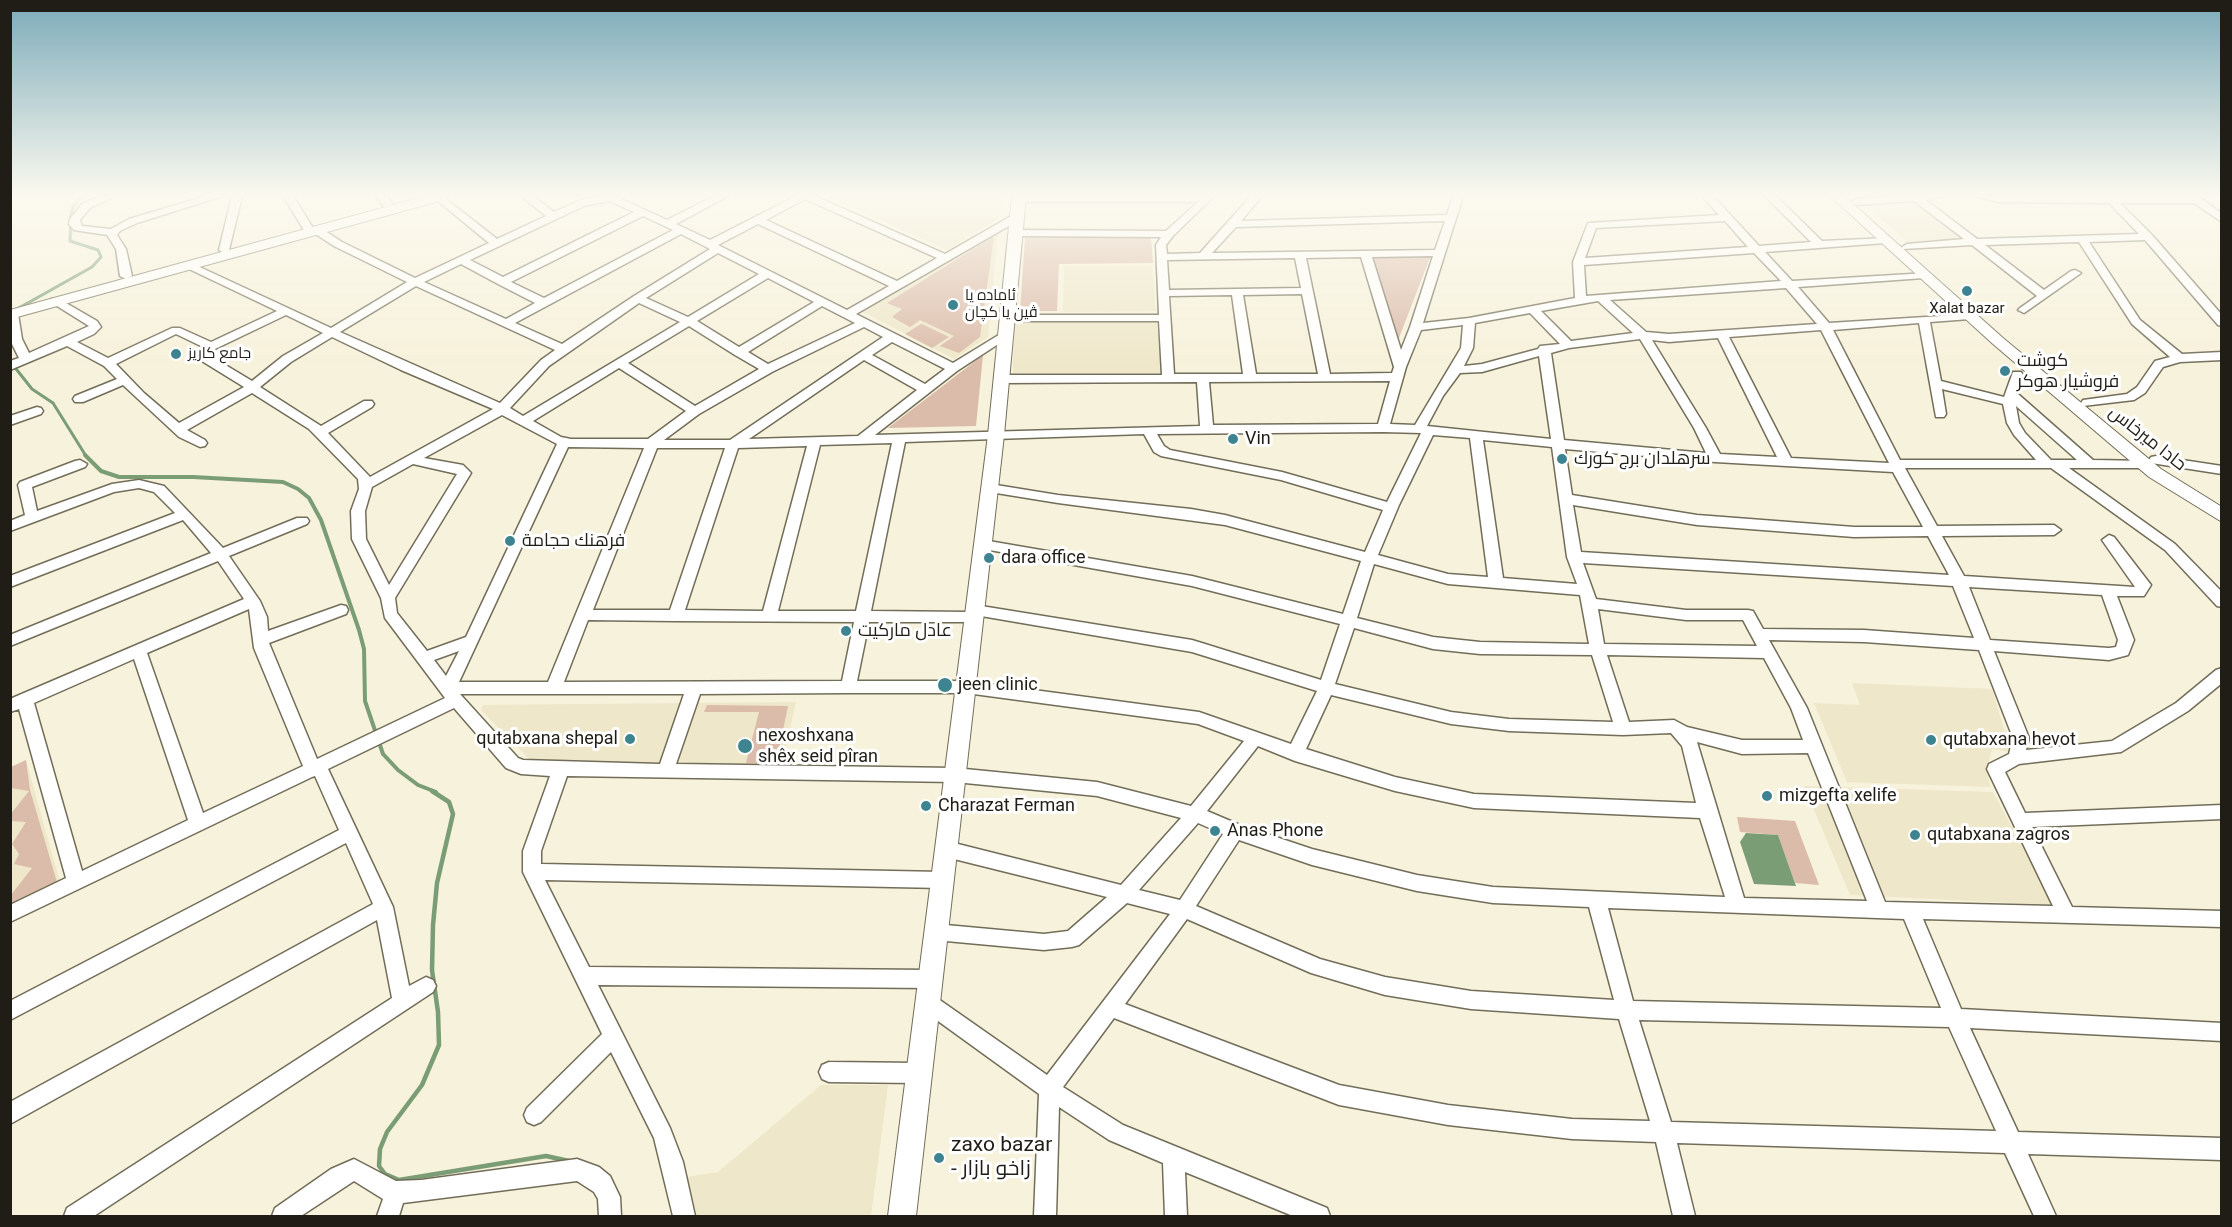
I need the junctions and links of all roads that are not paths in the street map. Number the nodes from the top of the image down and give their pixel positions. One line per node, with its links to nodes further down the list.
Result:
1 (122, 253): 37 (street)
2 (212, 253): 37 (main road)
3 (232, 253): 33 (main road)
4 (357, 253): 38 (street)
5 (475, 253): 31 (street)
6 (560, 253): 39 (street)
7 (637, 253): 52 (street)
8 (704, 253): 48 (street)
9 (725, 253): 35 (street)
10 (829, 253): 40 (street)
11 (935, 253): 28 (street)
12 (950, 253): 28 (street)
13 (1013, 253): 67 (main road)
14 (1162, 253): 29 (street)
15 (1206, 253): 30 (street)
16 (1410, 253): 26 (street)
17 (1441, 253): 68 (street)
18 (1581, 253): 32 (street)
19 (1694, 253): 32 (street)
20 (1762, 253): 41 (street)
21 (1899, 253): 36 (main road, حادا ميرخاس)
22 (1913, 253): 102 (main road)
23 (1987, 253): 46 (street)
24 (2091, 253): 81 (street)
25 (2162, 253): 64 (street)
26 (1366, 255): 27 (street); 89 (street)
27 (1300, 256): 30 (street); 43 (street)
28 (944, 257): 40 (street)
29 (1162, 257): 30 (street); 44 (street)
30 (1202, 257)
31 (461, 260): 38 (street); 39 (street)
32 (1578, 261): 49 (street)
33 (190, 266): 42 (main road); 55 (street)
34 (2075, 273): 46 (street)
35 (766, 274): 51 (street); 63 (street)
36 (1924, 275): 41 (street); 58 (main road, حادا ميرخاس)
37 (126, 276): 42 (main road)
38 (415, 282): 62 (street); 69 (street)
39 (502, 282): 52 (street)
40 (897, 285): 57 (street)
41 (1790, 285): 47 (street); 66 (street)
42 (84, 290): 50 (main road); 56 (main road)
43 (1308, 291): 45 (street); 92 (street)
44 (1164, 293): 45 (street); 59 (street)
45 (1237, 294): 91 (street)
46 (2043, 295): 54 (street)
47 (1600, 297): 49 (street); 71 (street)
48 (638, 298): 63 (street); 76 (street)
49 (1581, 300): 53 (street)
50 (55, 302): 56 (main road); 73 (street)
51 (821, 302): 57 (street); 78 (street)
52 (544, 303): 62 (street)
53 (1532, 309): 61 (street); 74 (street)
54 (2024, 310)
55 (286, 311): 69 (street); 75 (street)
56 (11, 312): 82 (street)
57 (846, 315): 65 (street)
58 (1970, 316): 60 (street); 129 (main road, حادا ميرخاس)
59 (1164, 318): 67 (street); 93 (street)
60 (1924, 319): 66 (street); 97 (street)
61 (1469, 321): 68 (street); 88 (street)
62 (508, 322): 76 (street)
63 (690, 322): 78 (street); 84 (street)
64 (2221, 322)
65 (863, 323): 72 (street); 87 (street)
66 (1825, 326): 70 (street); 133 (street)
67 (1007, 327): 86 (street); 95 (main road)
68 (1416, 327): 89 (street)
69 (331, 333): 98 (street); 104 (street)
70 (1721, 333): 71 (street); 128 (street)
71 (1642, 335): 74 (street); 126 (street)
72 (892, 336): 79 (street); 86 (street)
73 (69, 342): 82 (street); 83 (street)
74 (1568, 345): 77 (street)
75 (211, 346): 83 (street); 98 (street)
76 (563, 349): 104 (street)
77 (1544, 349): 88 (street); 124 (street)
78 (740, 352): 87 (street)
79 (863, 355): 99 (street); 123 (street)
80 (2222, 356): 81 (street)
81 (2179, 358): 102 (street)
82 (26, 359): 85 (street)
83 (108, 363): 96 (street)
84 (619, 363): 106 (street); 109 (street)
85 (10, 366)
86 (953, 368): 99 (street)
87 (768, 369): 106 (street)
88 (1456, 370): 114 (street)
89 (1399, 372): 92 (street); 110 (street)
90 (2017, 375): 100 (street)
91 (1250, 377): 92 (street); 94 (street)
92 (1325, 377)
93 (1168, 378): 94 (street); 95 (street)
94 (1203, 378): 113 (street)
95 (1002, 379): 116 (main road)
96 (125, 380): 101 (street); 111 (street)
97 (1934, 383): 100 (street); 107 (street)
98 (251, 388): 111 (street); 115 (street)
99 (926, 390): 119 (street)
100 (2010, 398): 131 (street); 132 (street)
101 (79, 399)
102 (2087, 403): 129 (main road)
103 (368, 404): 115 (street)
104 (501, 410): 109 (street); 127 (street)
105 (37, 411): 108 (street)
106 (695, 411): 125 (street)
107 (1940, 414)
108 (10, 421)
109 (522, 422): 121 (street)
110 (1383, 428): 113 (street); 114 (street)
111 (178, 429): 122 (street)
112 (1148, 430): 113 (street); 116 (street); 139 (street)
113 (1208, 430)
114 (1424, 430): 117 (street); 139 (street)
115 (321, 432): 135 (street)
116 (996, 435): 118 (street); 136 (main road)
117 (1476, 436): 124 (street); 154 (street)
118 (900, 437): 119 (street); 165 (street)
119 (863, 438): 120 (street)
120 (815, 441): 123 (street); 164 (street)
121 (564, 442): 125 (street); 170 (street)
122 (200, 443)
123 (734, 444): 125 (street); 163 (street)
124 (1558, 444): 126 (street); 137 (street)
125 (652, 445): 162 (street)
126 (1715, 458): 128 (street)
127 (413, 460): 135 (street); 157 (street)
128 (1786, 462): 133 (street)
129 (2150, 462): 132 (street); 134 (street); 138 (main road); 141 (main road, حادا ميرخاس)
130 (80, 464): 142 (street)
131 (2051, 464): 132 (street); 133 (street); 159 (street)
132 (2090, 464)
133 (1897, 466): 146 (street)
134 (2222, 470)
135 (367, 484): 157 (street)
136 (990, 488): 148 (main road); 151 (street)
137 (1567, 499): 146 (street); 150 (street)
138 (2222, 504)
139 (1391, 508): 151 (street)
140 (185, 514): 142 (street); 149 (street); 153 (street)
141 (2222, 516)
142 (32, 518): 144 (street)
143 (302, 521): 149 (street)
144 (10, 526)
145 (2054, 530): 146 (street)
146 (1933, 531): 152 (street)
147 (2109, 540): 155 (street)
148 (983, 545): 161 (main road); 166 (street)
149 (220, 554): 158 (street); 169 (street)
150 (1574, 557): 152 (street); 156 (street)
151 (1369, 560): 154 (street); 166 (street)
152 (1959, 581): 155 (street); 171 (street)
153 (10, 582)
154 (1496, 584): 156 (street)
155 (2108, 591): 171 (street)
156 (1588, 596): 167 (street); 173 (street)
157 (388, 597): 175 (street)
158 (253, 601): 168 (street); 172 (street)
159 (2222, 602)
160 (341, 610): 168 (street)
161 (975, 613): 165 (street); 179 (main road); 181 (street)
162 (584, 615): 163 (street); 177 (street)
163 (676, 616): 164 (street)
164 (769, 616): 165 (street)
165 (864, 618): 180 (street)
166 (1350, 620): 173 (street); 181 (street)
167 (1758, 634): 171 (street); 174 (street)
168 (260, 640): 190 (street)
169 (10, 641)
170 (472, 641): 175 (street); 182 (street)
171 (1984, 646): 189 (street)
172 (139, 651): 183 (street); 198 (street)
173 (1598, 651): 174 (street); 184 (street)
174 (1766, 652): 187 (street)
175 (426, 657): 182 (street)
176 (2222, 674): 189 (street)
177 (554, 687): 178 (street); 182 (street)
178 (694, 687): 180 (street); 192 (street)
179 (966, 687): 180 (street); 186 (street); 193 (main road)
180 (848, 688)
181 (1326, 688): 184 (street); 188 (street)
182 (452, 694): 190 (street); 191 (street)
183 (18, 703): 204 (street)
184 (1623, 729): 185 (street)
185 (1682, 732): 187 (street); 194 (street)
186 (1256, 737): 188 (street); 196 (street)
187 (1813, 746): 210 (street)
188 (1295, 754): 194 (street)
189 (2016, 758): 197 (street)
190 (316, 769): 198 (street); 200 (street)
191 (561, 769): 192 (street); 202 (street)
192 (666, 770): 193 (street)
193 (955, 775): 196 (street); 201 (main road)
194 (1707, 811): 207 (street)
195 (2222, 812): 197 (street)
196 (1195, 814): 199 (street); 205 (street)
197 (2020, 820): 213 (street)
198 (198, 824): 204 (street)
199 (1235, 831): 206 (street); 209 (street)
200 (349, 832): 208 (street); 223 (street)
201 (946, 849): 203 (main road); 205 (street)
202 (532, 872): 203 (street); 216 (street)
203 (942, 880): 215 (main road)
204 (76, 882): 212 (street)
205 (1125, 893): 209 (street); 215 (street)
206 (1596, 900): 207 (street); 222 (street)
207 (1737, 906): 210 (street)
208 (384, 907): 219 (street); 230 (street)
209 (1184, 909): 221 (street); 222 (street)
210 (1880, 909): 211 (street)
211 (1910, 910): 213 (street); 224 (street)
212 (10, 914)
213 (2067, 915): 214 (street)
214 (2222, 919)
215 (936, 932): 217 (main road)
216 (584, 976): 217 (street); 226 (street)
217 (930, 979): 220 (main road)
218 (426, 986): 219 (street)
219 (402, 1001): 238 (street)
220 (927, 1002): 228 (main road); 229 (street)
221 (1111, 1008): 229 (street); 232 (street)
222 (1626, 1010): 224 (street); 232 (street)
223 (10, 1011)
224 (1955, 1018): 225 (street); 233 (street)
225 (2222, 1032)
226 (615, 1035): 231 (street); 241 (street)
227 (829, 1072): 228 (street)
228 (918, 1073): 242 (main road)
229 (1049, 1089): 235 (street); 243 (street)
230 (10, 1114)
231 (534, 1115)
232 (1664, 1132): 233 (street); 246 (street)
233 (2012, 1144): 234 (street); 247 (street)
234 (2222, 1149)
235 (1174, 1159): 244 (street); 245 (street)
236 (396, 1192): 237 (street); 239 (street); 240 (street)
237 (292, 1213)
238 (75, 1216)
239 (388, 1216)
240 (610, 1216)
241 (684, 1216)
242 (902, 1216)
243 (1045, 1216)
244 (1176, 1216)
245 (1318, 1216)
246 (1684, 1216)
247 (2045, 1216)

